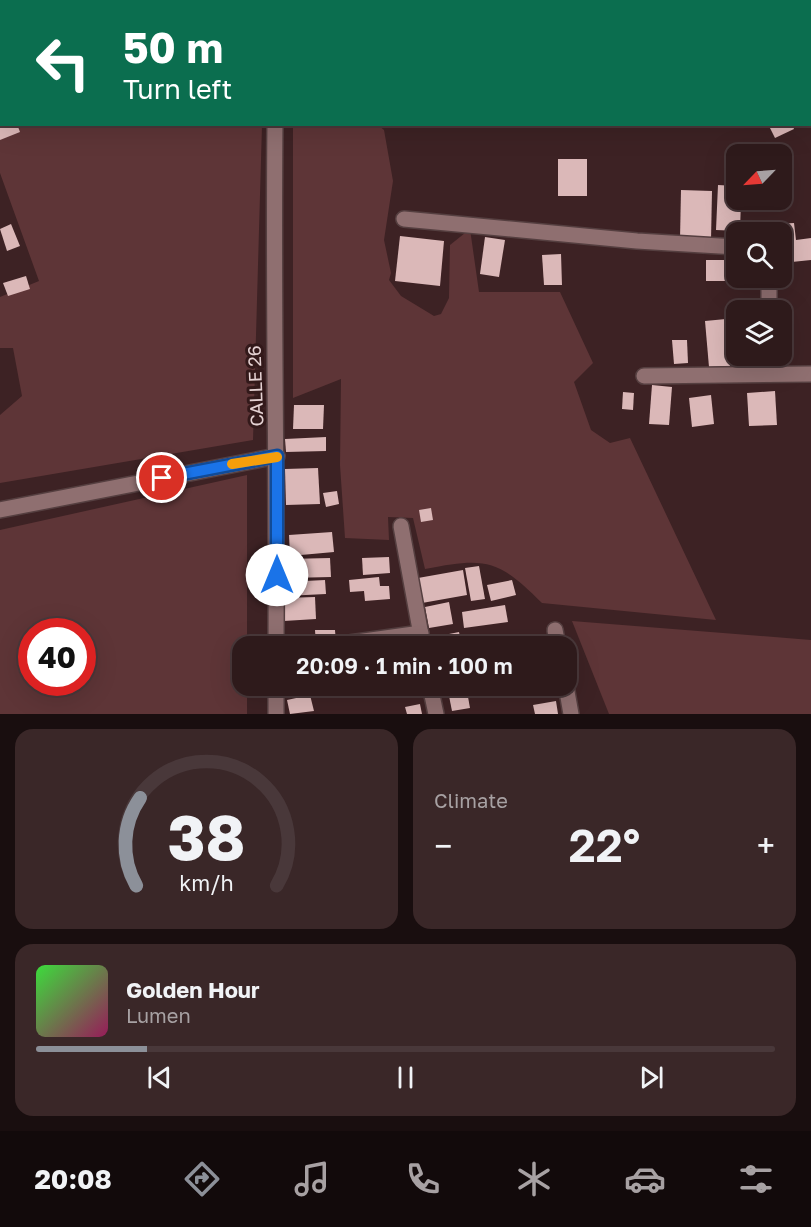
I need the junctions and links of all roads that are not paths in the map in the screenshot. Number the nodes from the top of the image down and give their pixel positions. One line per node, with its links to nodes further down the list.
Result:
1 (275, 126): 8 (street, CALLE 26)
2 (404, 219): 3 (street)
3 (726, 246)
4 (770, 366): 6 (street)
5 (811, 374): 6 (street)
6 (770, 375): 7 (street)
7 (644, 376)
8 (277, 456): 9 (street); 12 (street, CALLE 26)
9 (0, 510)
10 (401, 526): 13 (street)
11 (555, 630): 14 (street)
12 (276, 636)
13 (421, 636)
14 (556, 636)
15 (276, 696): 18 (street)
16 (432, 696): 19 (street)
17 (568, 696): 20 (street)
18 (276, 714)
19 (436, 714)
20 (571, 714)

